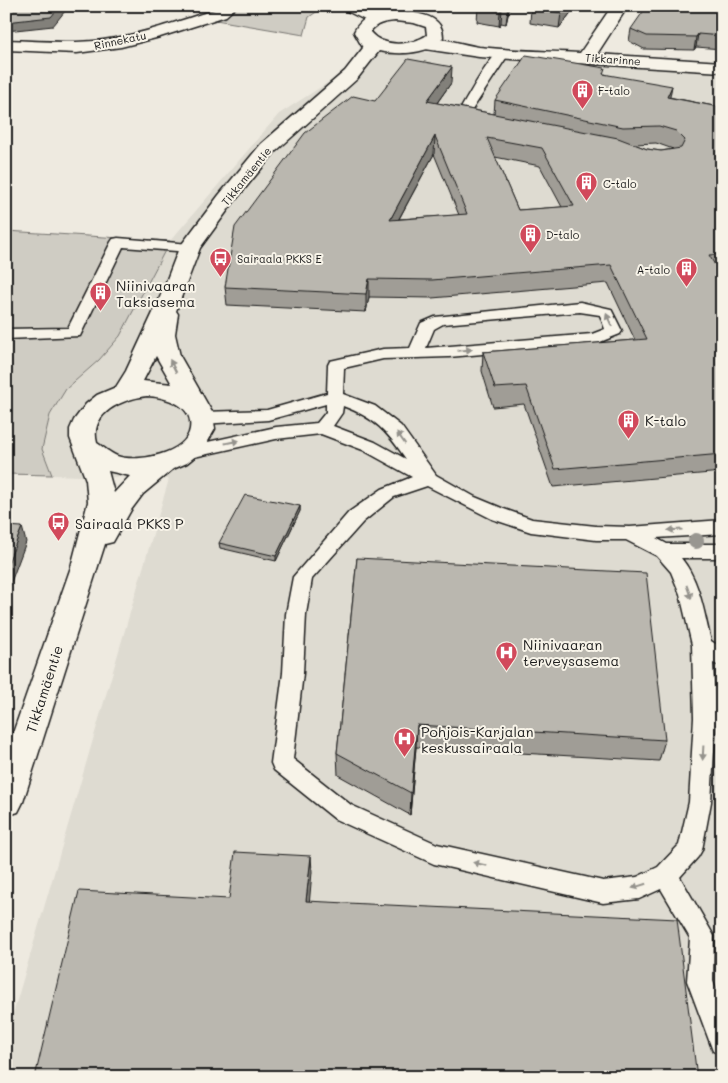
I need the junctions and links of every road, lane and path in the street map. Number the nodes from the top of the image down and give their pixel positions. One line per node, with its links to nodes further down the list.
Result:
1 (228, 6): 7 (street, Rinnekatu)
2 (349, 6): 4 (street)
3 (620, 6): 10 (street)
4 (375, 20): 5 (street); 6 (street)
5 (429, 23): 8 (street); 9 (street, Tikkarinne)
6 (369, 41): 8 (street); 12 (street, Tikkamäentie)
7 (6, 45)
8 (398, 48): 12 (street, Tikkamäentie)
9 (504, 52): 10 (street, Tikkarinne); 14 (lane)
10 (587, 58): 11 (street, Tikkarinne); 13 (lane)
11 (722, 67)
12 (351, 75): 15 (street, Tikkamäentie)
13 (581, 75)
14 (492, 124)
15 (190, 248): 16 (street, Tikkamäentie); 17 (lane)
16 (170, 300): 19 (street, Tikkamäentie); 21 (street, Tikkamäentie, one-way to 16)
17 (6, 334)
18 (416, 353): 18 (lane, one-way to 18); 20 (lane)
19 (124, 392): 21 (street); 23 (street)
20 (335, 397): 21 (lane); 22 (lane); 25 (lane, one-way to 20)
21 (200, 413): 24 (street)
22 (322, 428): 24 (lane, one-way to 22); 25 (lane)
23 (86, 448): 24 (street); 30 (street, Tikkamäentie)
24 (174, 458): 30 (street, Tikkamäentie)
25 (429, 478): 27 (lane); 34 (lane, one-way to 25)
26 (722, 527): 27 (lane, one-way to 27)
27 (628, 533): 28 (lane)
28 (664, 551): 29 (lane); 31 (lane, one-way to 31)
29 (722, 551)
30 (82, 576): 33 (street, Tikkamäentie)
31 (702, 645): 32 (lane); 34 (lane, one-way to 34)
32 (722, 659)
33 (6, 802)
34 (666, 875): 35 (lane)
35 (716, 1039)

